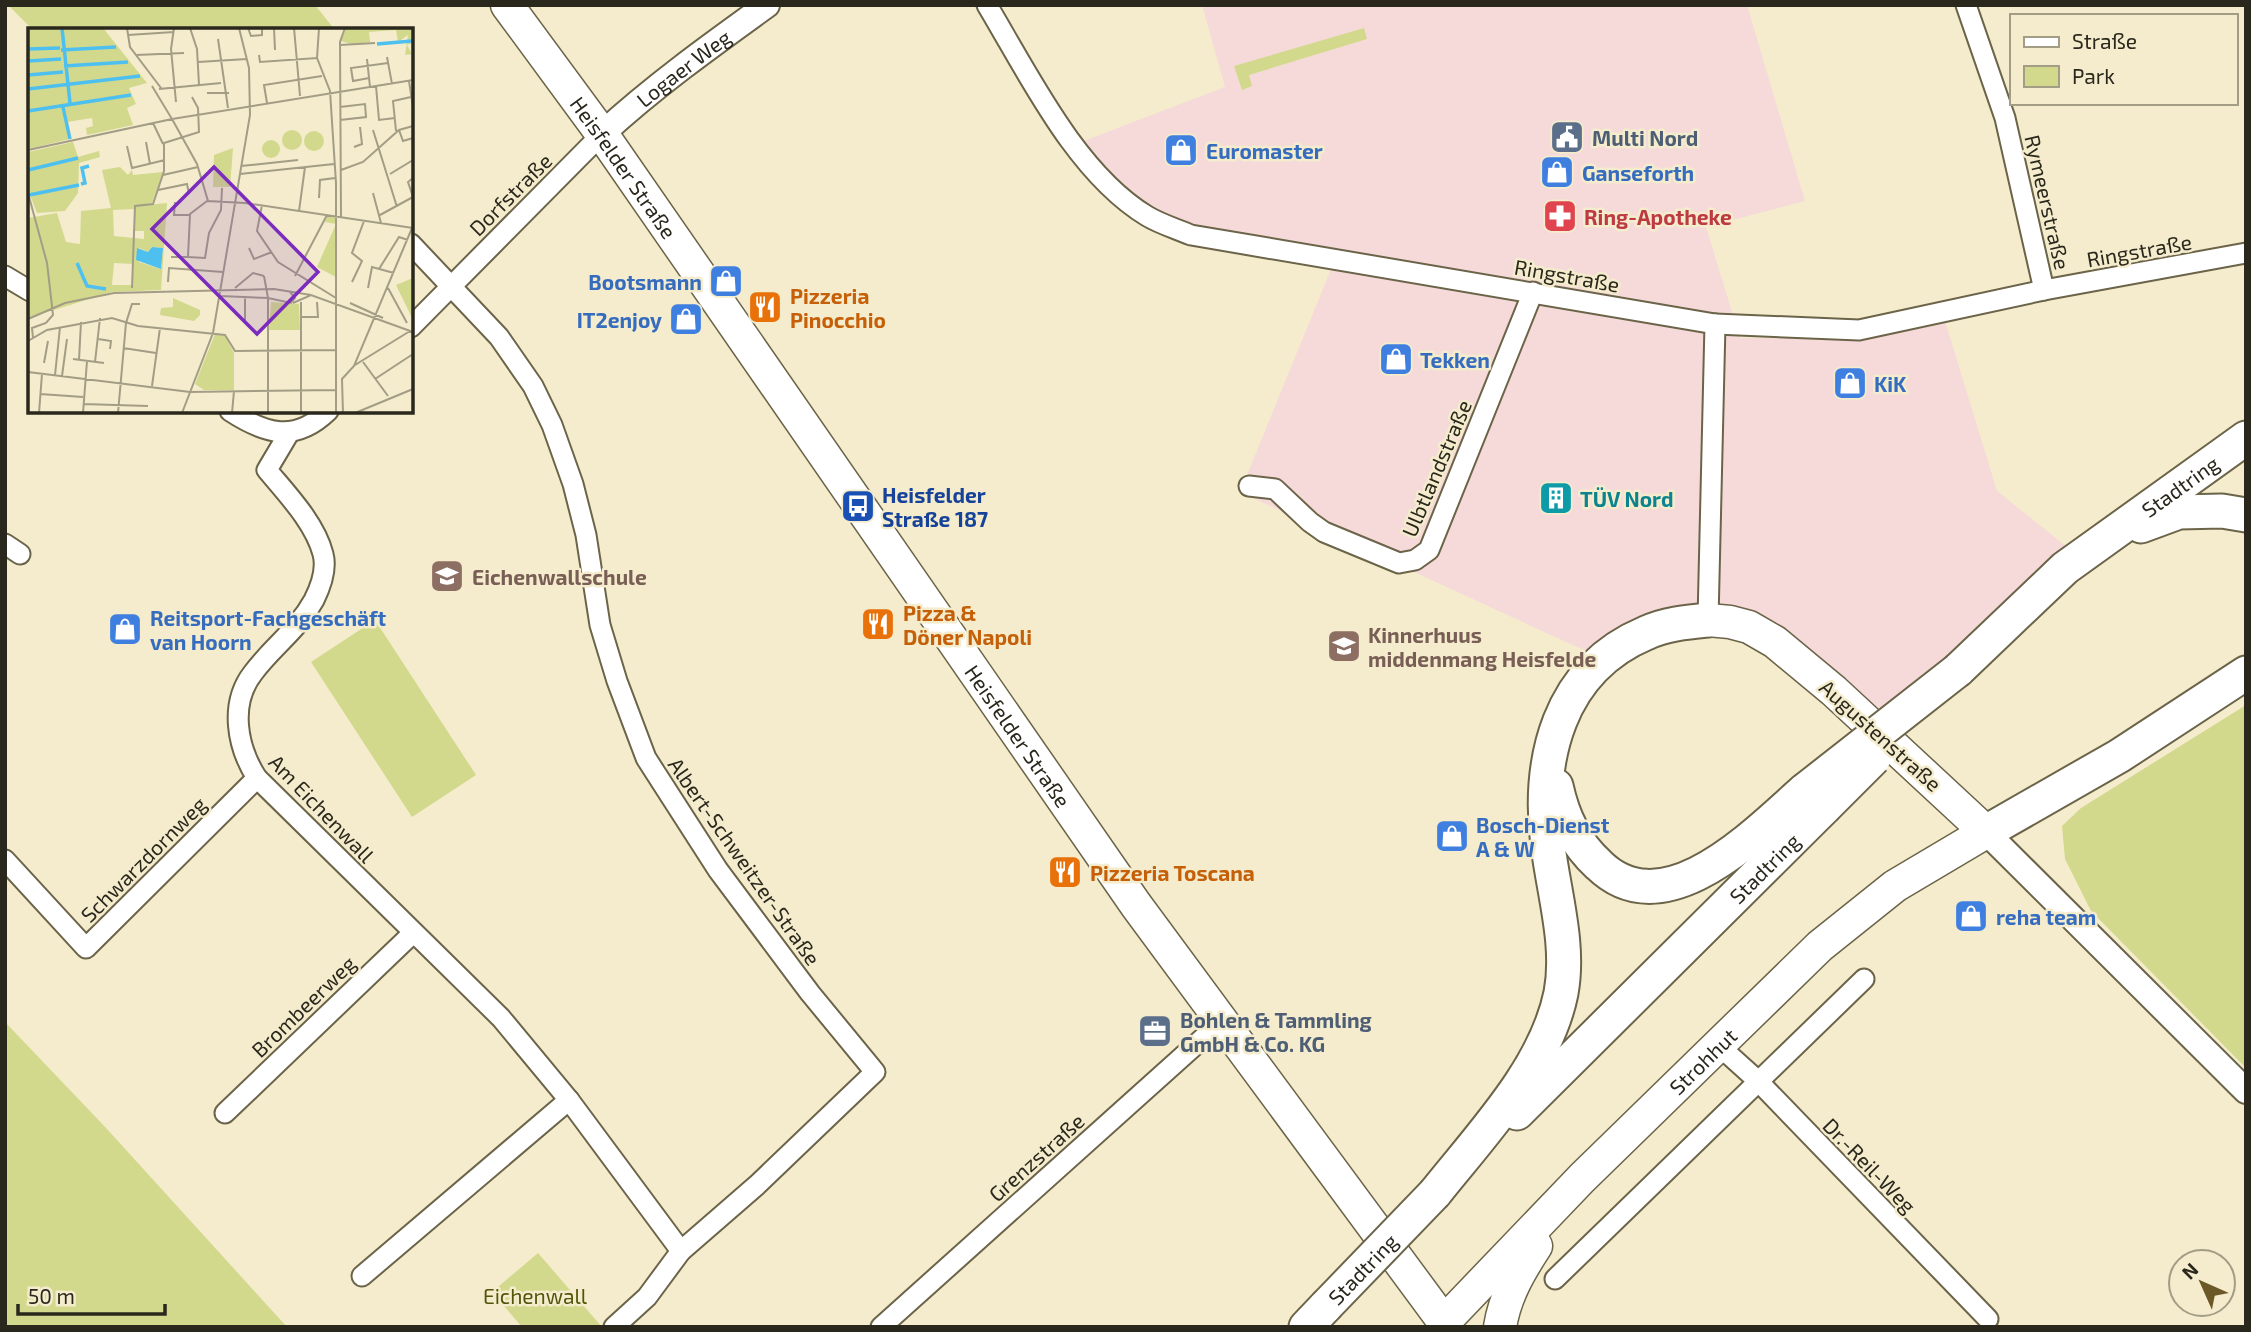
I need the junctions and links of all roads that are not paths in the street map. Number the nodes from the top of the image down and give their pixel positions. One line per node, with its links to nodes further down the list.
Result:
1 (507, 5): 5 (main road, Heisfelder Straße)
2 (767, 5): 5 (street, Logaer Weg)
3 (987, 5): 12 (street, Ringstraße)
4 (1966, 5): 11 (street, Rymeerstraße)
5 (602, 134): 9 (street, Dorfstraße); 31 (main road, Heisfelder Straße)
6 (413, 246): 9 (street)
7 (2246, 253): 11 (street, Ringstraße)
8 (5, 276): 10 (street)
9 (451, 285): 14 (street, Dorfstraße); 39 (street, Albert-Schweitzer-Straße)
10 (28, 290)
11 (2044, 290): 13 (street, Ringstraße)
12 (1533, 292): 13 (street, Ringstraße); 19 (street, Ulbtlandstraße)
13 (1715, 324): 22 (street)
14 (413, 325)
15 (234, 413): 17 (street)
16 (326, 413): 17 (street)
17 (289, 433): 25 (street, Am Eichenwall)
18 (2246, 438): 21 (highway, Stadtring)
19 (1249, 486)
20 (2246, 515): 21 (highway)
21 (2065, 568): 26 (highway, Stadtring, bridge)
22 (1708, 620): 24 (highway); 27 (main road, Augustenstraße)
23 (2246, 673): 27 (highway)
24 (1552, 742): 26 (highway); 38 (highway)
25 (257, 778): 28 (street, Schwarzdornweg); 29 (street, Am Eichenwall)
26 (1814, 799): 38 (highway, Stadtring)
27 (1986, 832): 32 (main road, Strohhut); 34 (street, Augustenstraße)
28 (5, 860)
29 (413, 933): 35 (street, Am Eichenwall); 36 (street, Brombeerweg)
30 (1864, 979): 33 (street)
31 (1221, 1022): 44 (main road, Heisfelder Straße); 46 (street, Grenzstraße)
32 (1717, 1044): 33 (street, Dr.-Reil-Weg); 37 (main road, Strohhut)
33 (1757, 1080): 41 (street); 43 (street, Dr.-Reil-Weg)
34 (2246, 1091)
35 (569, 1100): 39 (street, Am Eichenwall); 40 (street)
36 (225, 1112)
37 (1582, 1178): 44 (main road, Strohhut); 47 (main road)
38 (1435, 1193): 42 (highway, Stadtring, bridge)
39 (681, 1251): 45 (street)
40 (362, 1276)
41 (1555, 1279)
42 (1316, 1316)
43 (1988, 1319)
44 (1444, 1322)
45 (614, 1327)
46 (881, 1327)
47 (1500, 1327)

